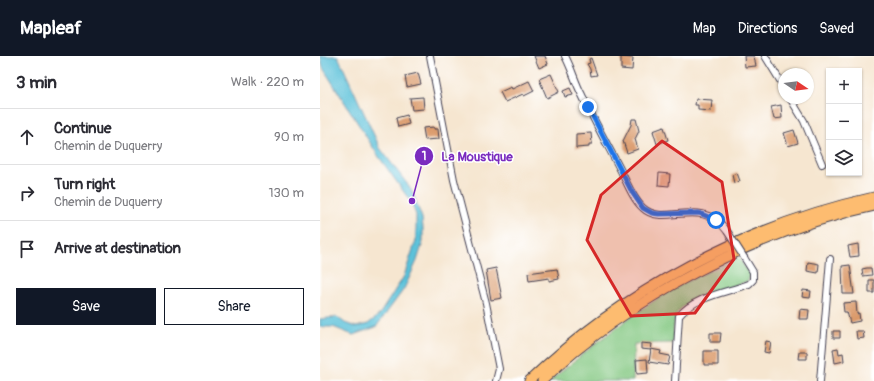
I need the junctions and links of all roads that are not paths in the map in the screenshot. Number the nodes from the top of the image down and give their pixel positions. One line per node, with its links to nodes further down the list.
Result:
1 (430, 56): 10 (street)
2 (565, 56): 13 (street, bridge)
3 (765, 56): 4 (street)
4 (778, 77)
5 (794, 104): 6 (street)
6 (822, 164)
7 (874, 197): 11 (highway)
8 (874, 206): 12 (highway)
9 (830, 259): 14 (street)
10 (496, 381)
11 (529, 381)
12 (542, 381)
13 (675, 381)
14 (820, 381)

